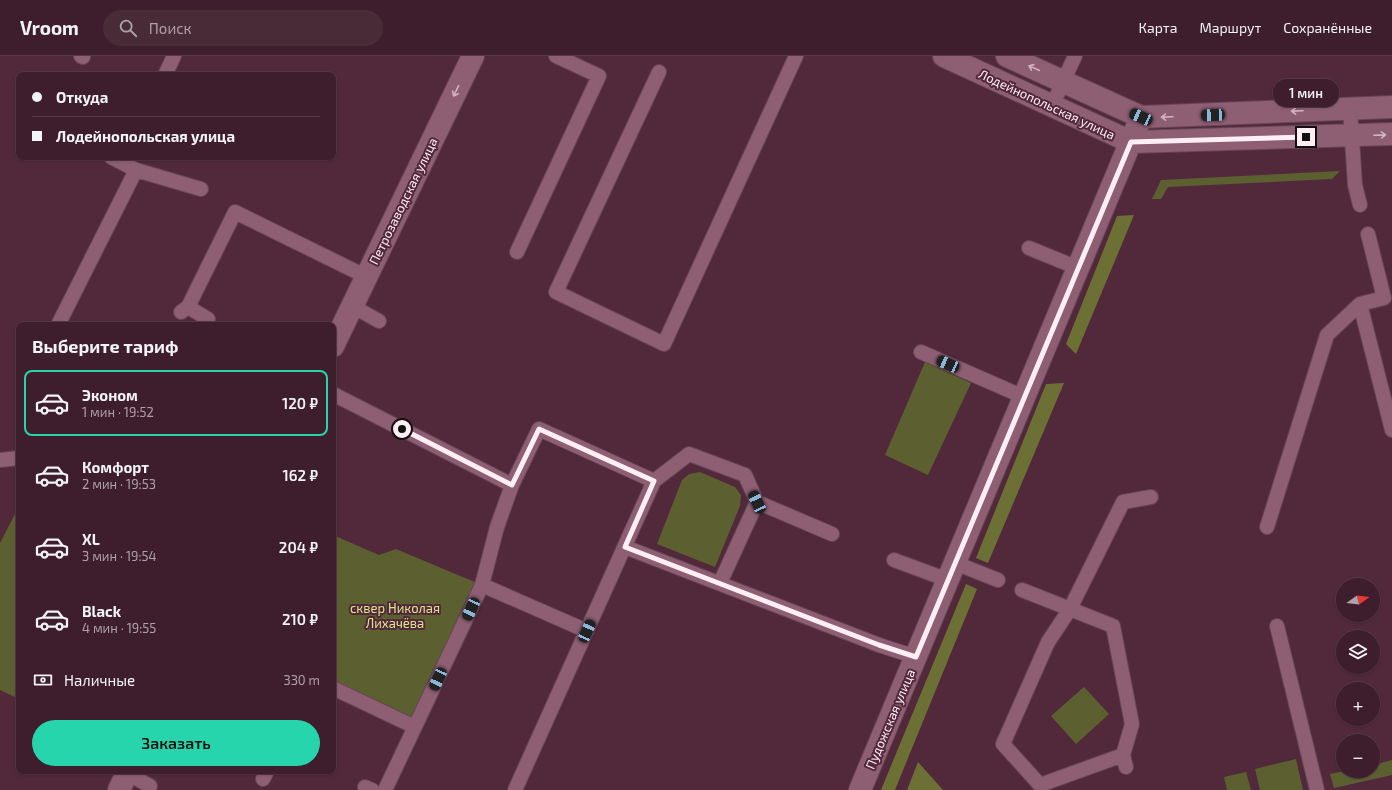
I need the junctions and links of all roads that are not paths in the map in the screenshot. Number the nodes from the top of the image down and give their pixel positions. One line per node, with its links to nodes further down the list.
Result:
1 (174, 56): 8 (lane)
2 (473, 56): 28 (street, Петрозаводская улица, one-way to 28)
3 (556, 56): 26 (lane)
4 (796, 56): 9 (lane)
5 (944, 56): 11 (street, Лодейнопольская улица)
6 (1007, 56): 10 (street, Лодейнопольская улица, one-way to 6)
7 (1075, 56): 10 (lane)
8 (166, 72)
9 (658, 72)
10 (1063, 82): 11 (lane); 15 (street, Лодейнопольская улица)
11 (1052, 106): 19 (street, Лодейнопольская улица)
12 (1392, 108): 13 (street, Лодейнопольская улица)
13 (1350, 109): 14 (street, Лодейнопольская улица, one-way to 14); 17 (lane)
14 (1198, 115): 15 (street, Лодейнопольская улица, one-way to 15); 18 (lane)
15 (1141, 117): 19 (street, Пудожская улица)
16 (1392, 134): 17 (street, Лодейнопольская улица, one-way to 16)
17 (1352, 136): 18 (street, Лодейнопольская улица); 23 (lane)
18 (1199, 140): 19 (street, Лодейнопольская улица)
19 (1131, 142): 27 (street, Пудожская улица)
20 (117, 160): 21 (lane)
21 (136, 170): 22 (lane); 33 (lane)
22 (202, 189)
23 (1360, 205)
24 (1368, 234): 29 (lane)
25 (1029, 248): 27 (lane)
26 (517, 252)
27 (1078, 268): 37 (street, Пудожская улица)
28 (367, 277): 30 (street, Петрозаводская улица); 31 (lane)
29 (1360, 304): 38 (lane); 45 (lane)
30 (352, 306): 32 (lane); 34 (street, Петрозаводская улица)
31 (208, 319)
32 (379, 321)
33 (60, 322)
34 (336, 340)
35 (921, 352): 37 (lane)
36 (336, 396): 42 (lane)
37 (1024, 397): 49 (street, Пудожская улица)
38 (1392, 430)
39 (16, 458): 40 (lane)
40 (0, 460)
41 (654, 481): 42 (lane); 44 (lane); 47 (lane)
42 (512, 485): 52 (lane)
43 (1151, 497): 54 (lane)
44 (757, 502): 46 (lane); 51 (lane)
45 (1267, 527)
46 (832, 534)
47 (625, 547): 51 (lane); 56 (lane)
48 (894, 560): 49 (lane)
49 (951, 572): 50 (lane); 57 (street, Пудожская улица)
50 (998, 580)
51 (720, 583): 57 (lane)
52 (482, 585): 56 (lane); 59 (lane)
53 (1022, 590): 54 (lane)
54 (1070, 609): 54 (lane)
55 (1277, 626): 65 (lane)
56 (587, 631): 63 (lane)
57 (916, 657): 64 (street, Пудожская улица)
58 (336, 689): 59 (lane)
59 (415, 727): 62 (lane)
60 (125, 778): 61 (lane)
61 (150, 786)
62 (385, 790)
63 (515, 790)
64 (860, 790)
65 (1317, 790)

